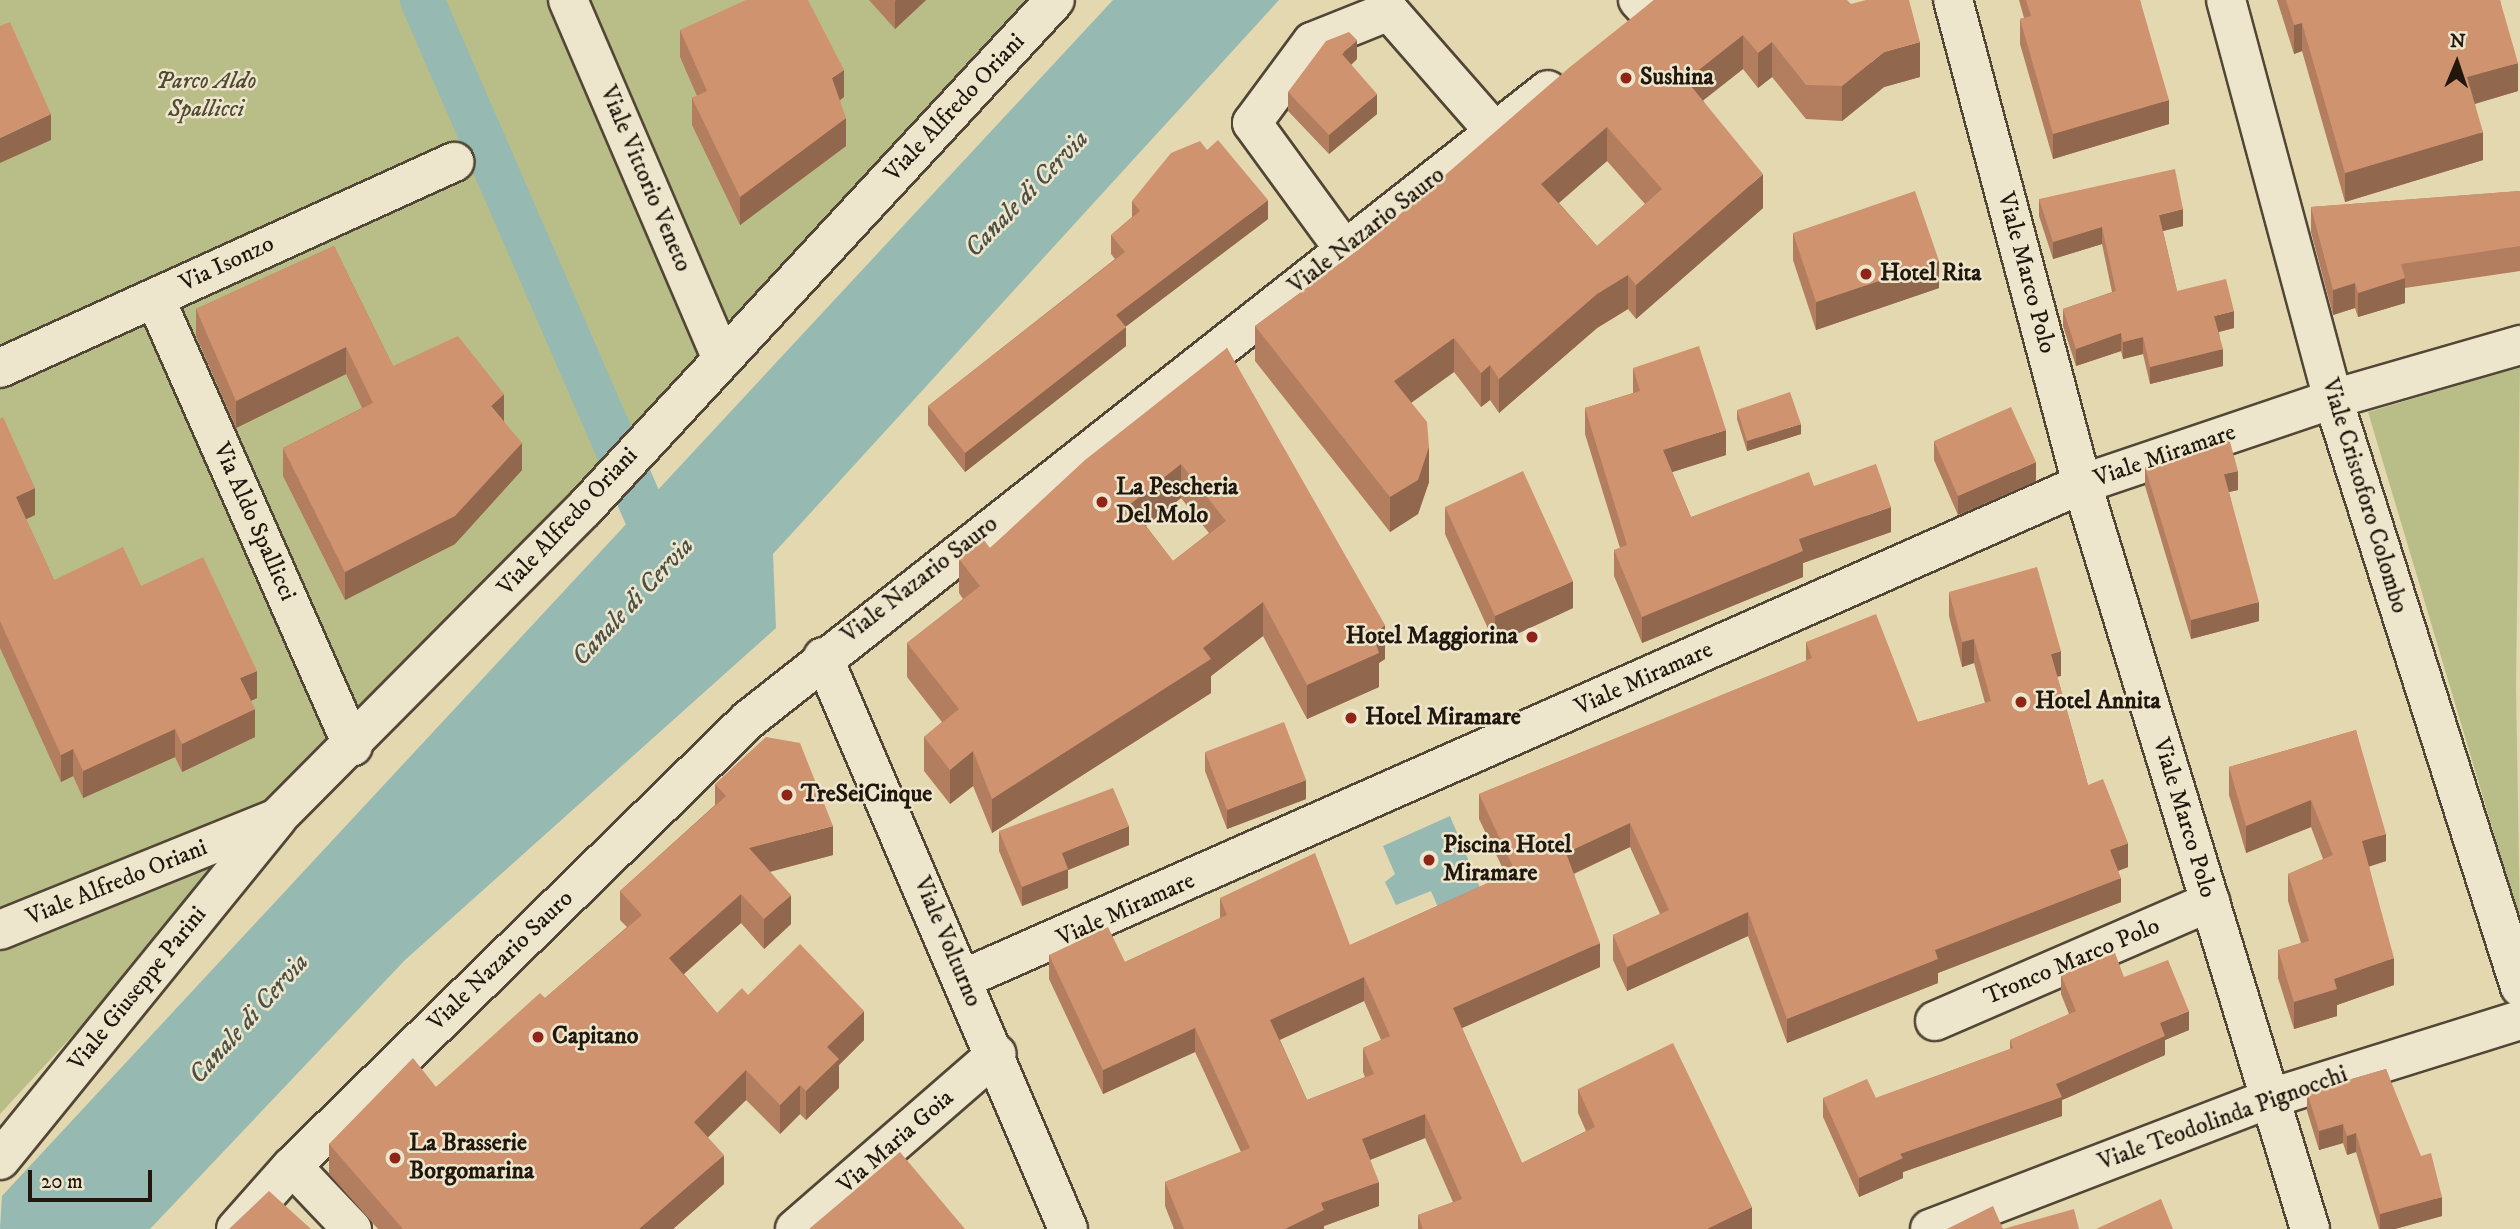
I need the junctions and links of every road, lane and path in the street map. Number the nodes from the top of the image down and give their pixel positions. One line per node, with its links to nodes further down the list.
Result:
1 (568, 0): 13 (street, Viale Vittorio Veneto)
2 (1055, 0): 13 (street, Viale Alfredo Oriani)
3 (1953, 0): 16 (street, Viale Marco Polo)
4 (2226, 0): 15 (street, Viale Cristoforo Colombo)
5 (1650, 4): 6 (street)
6 (1616, 37)
7 (1583, 63): 8 (street, Viale Nazario Sauro)
8 (1494, 132): 10 (street, Viale Nazario Sauro); 10 (street)
9 (455, 162): 11 (street, Via Isonzo)
10 (1344, 249): 17 (street, Viale Nazario Sauro)
11 (155, 298): 14 (street, Via Isonzo); 18 (street, Via Aldo Spallicci)
12 (2520, 345): 15 (street, Viale Miramare)
13 (722, 359): 18 (street, Viale Alfredo Oriani)
14 (0, 368)
15 (2333, 399): 16 (street, Viale Miramare); 23 (street, Viale Cristoforo Colombo)
16 (2082, 484): 20 (street, Viale Marco Polo); 22 (street, Viale Miramare)
17 (823, 657): 22 (street, Viale Volturno); 29 (street, Viale Nazario Sauro)
18 (352, 746): 19 (street, Viale Alfredo Oriani)
19 (277, 818): 21 (street, Viale Alfredo Oriani); 28 (street, Viale Giuseppe Parini)
20 (2210, 902): 25 (street, Tronco Marco Polo); 27 (street, Viale Marco Polo)
21 (0, 930)
22 (963, 979): 26 (street, Viale Volturno)
23 (2520, 987)
24 (2520, 1020): 27 (street, Viale Teodolinda Pignocchi)
25 (1935, 1021)
26 (996, 1054): 32 (street, Via Maria Goia); 33 (street, Viale Volturno)
27 (2271, 1098): 34 (street, Viale Teodolinda Pignocchi); 35 (street, Viale Marco Polo)
28 (0, 1160)
29 (292, 1166): 30 (street, Viale Nazario Sauro); 31 (street)
30 (236, 1229)
31 (352, 1229)
32 (795, 1229)
33 (1068, 1229)
34 (1930, 1229)
35 (2310, 1229)

